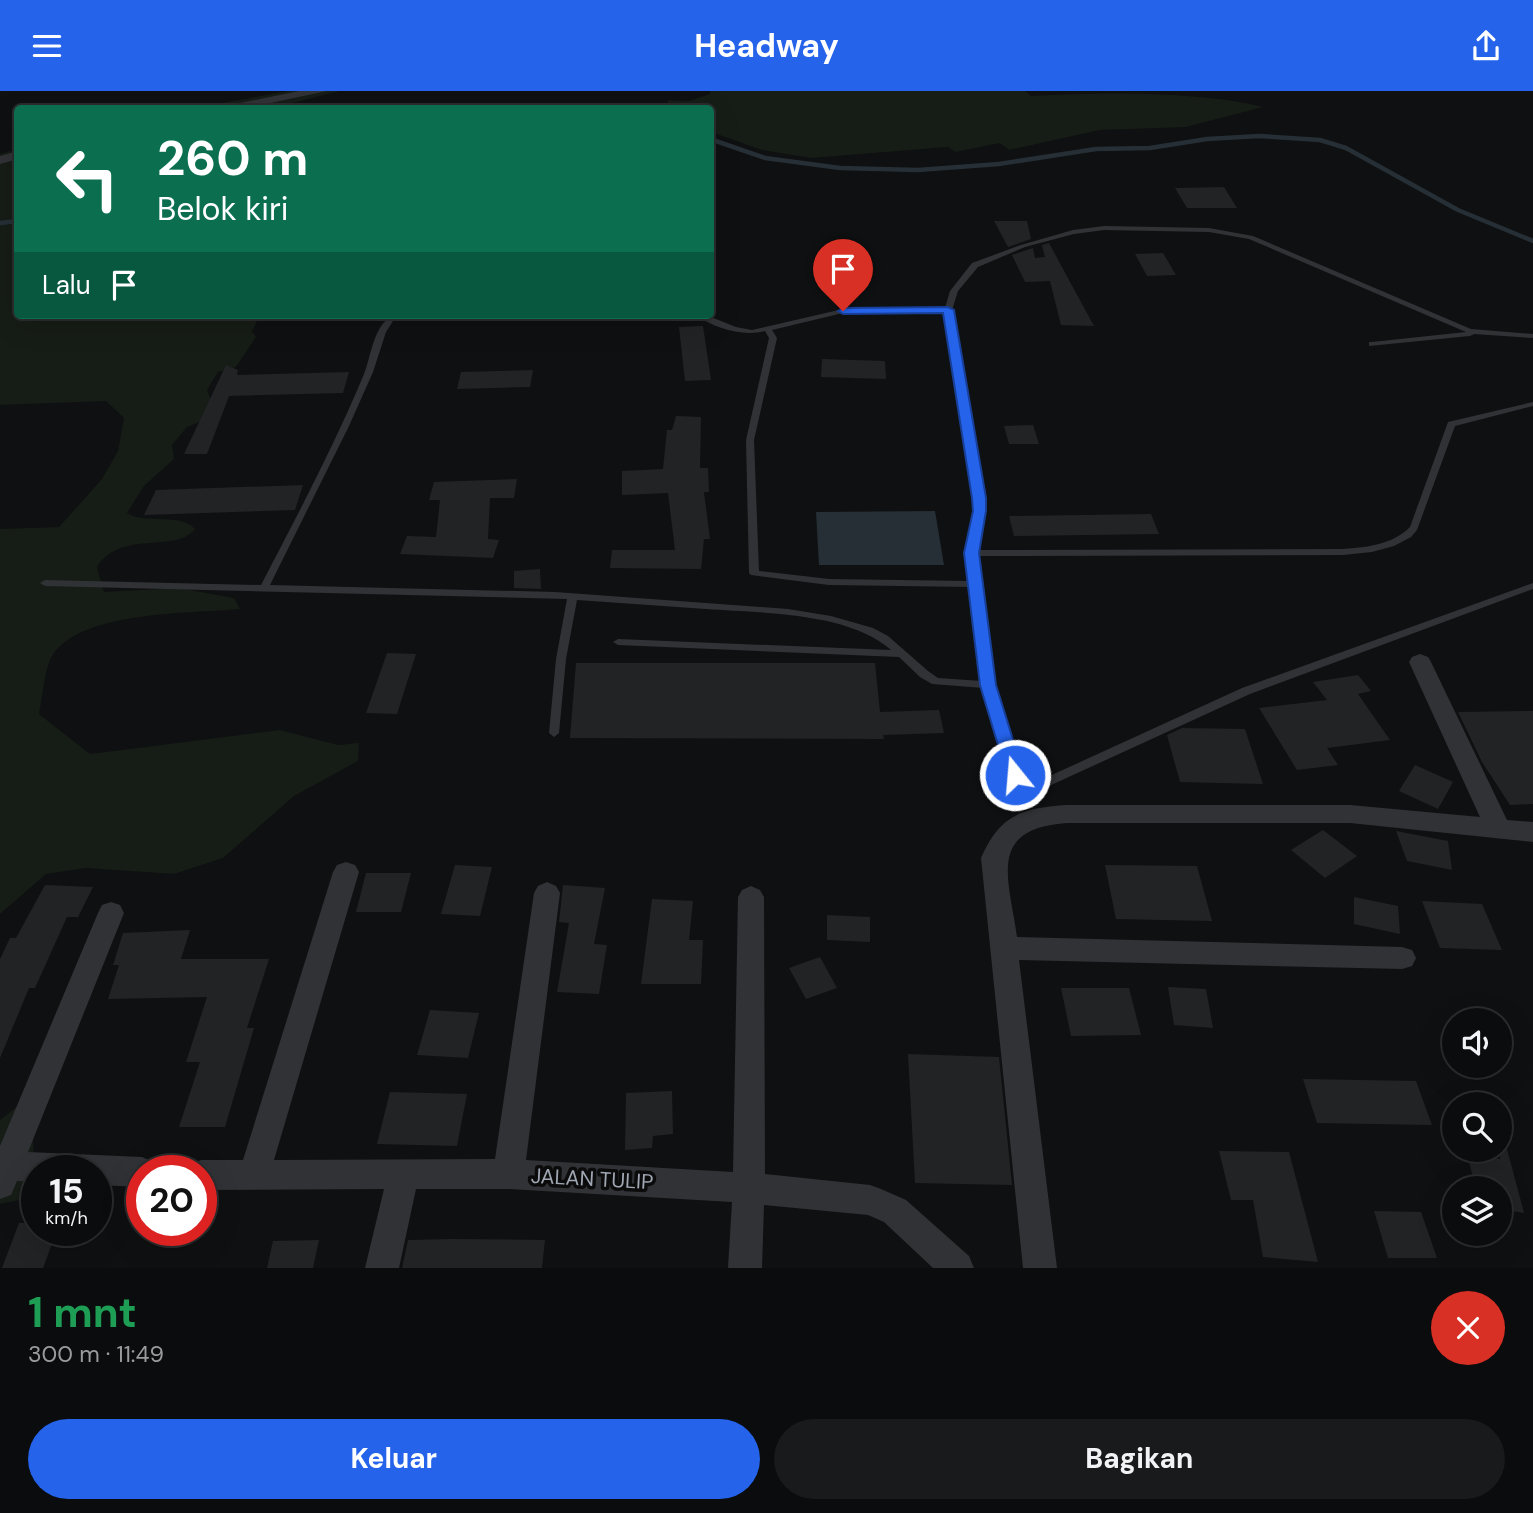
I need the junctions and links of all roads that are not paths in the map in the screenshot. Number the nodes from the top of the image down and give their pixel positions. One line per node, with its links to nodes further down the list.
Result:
1 (321, 91): 2 (street)
2 (240, 105)
3 (948, 310): 6 (lane); 7 (lane); 11 (lane)
4 (392, 319): 14 (lane)
5 (710, 319): 6 (lane)
6 (768, 329): 13 (lane)
7 (1477, 333): 8 (lane); 9 (lane)
8 (1533, 336)
9 (1372, 344)
10 (1533, 404): 11 (lane)
11 (971, 553): 13 (lane)
12 (46, 583): 14 (lane)
13 (976, 584): 20 (lane)
14 (265, 586): 16 (lane)
15 (1533, 586): 20 (lane)
16 (573, 596): 18 (lane); 21 (lane)
17 (618, 642): 18 (lane)
18 (902, 654): 20 (lane)
19 (1420, 662): 22 (street)
20 (988, 685)
21 (554, 733)
22 (1498, 828): 23 (street); 28 (street)
23 (1533, 832)
24 (346, 872): 34 (street)
25 (547, 893): 32 (street)
26 (751, 897): 36 (street)
27 (111, 913): 30 (street)
28 (1004, 948): 29 (street); 40 (street)
29 (1402, 958)
30 (2, 1172): 31 (street)
31 (126, 1173)
32 (509, 1174): 35 (street, JALAN TULIP); 36 (street, JALAN TULIP)
33 (217, 1176): 34 (street, JALAN TULIP)
34 (253, 1177): 35 (street, JALAN TULIP)
35 (403, 1177): 37 (street)
36 (749, 1188): 38 (street); 39 (street, JALAN TULIP)
37 (382, 1268)
38 (745, 1268)
39 (957, 1268)
40 (1040, 1268)

